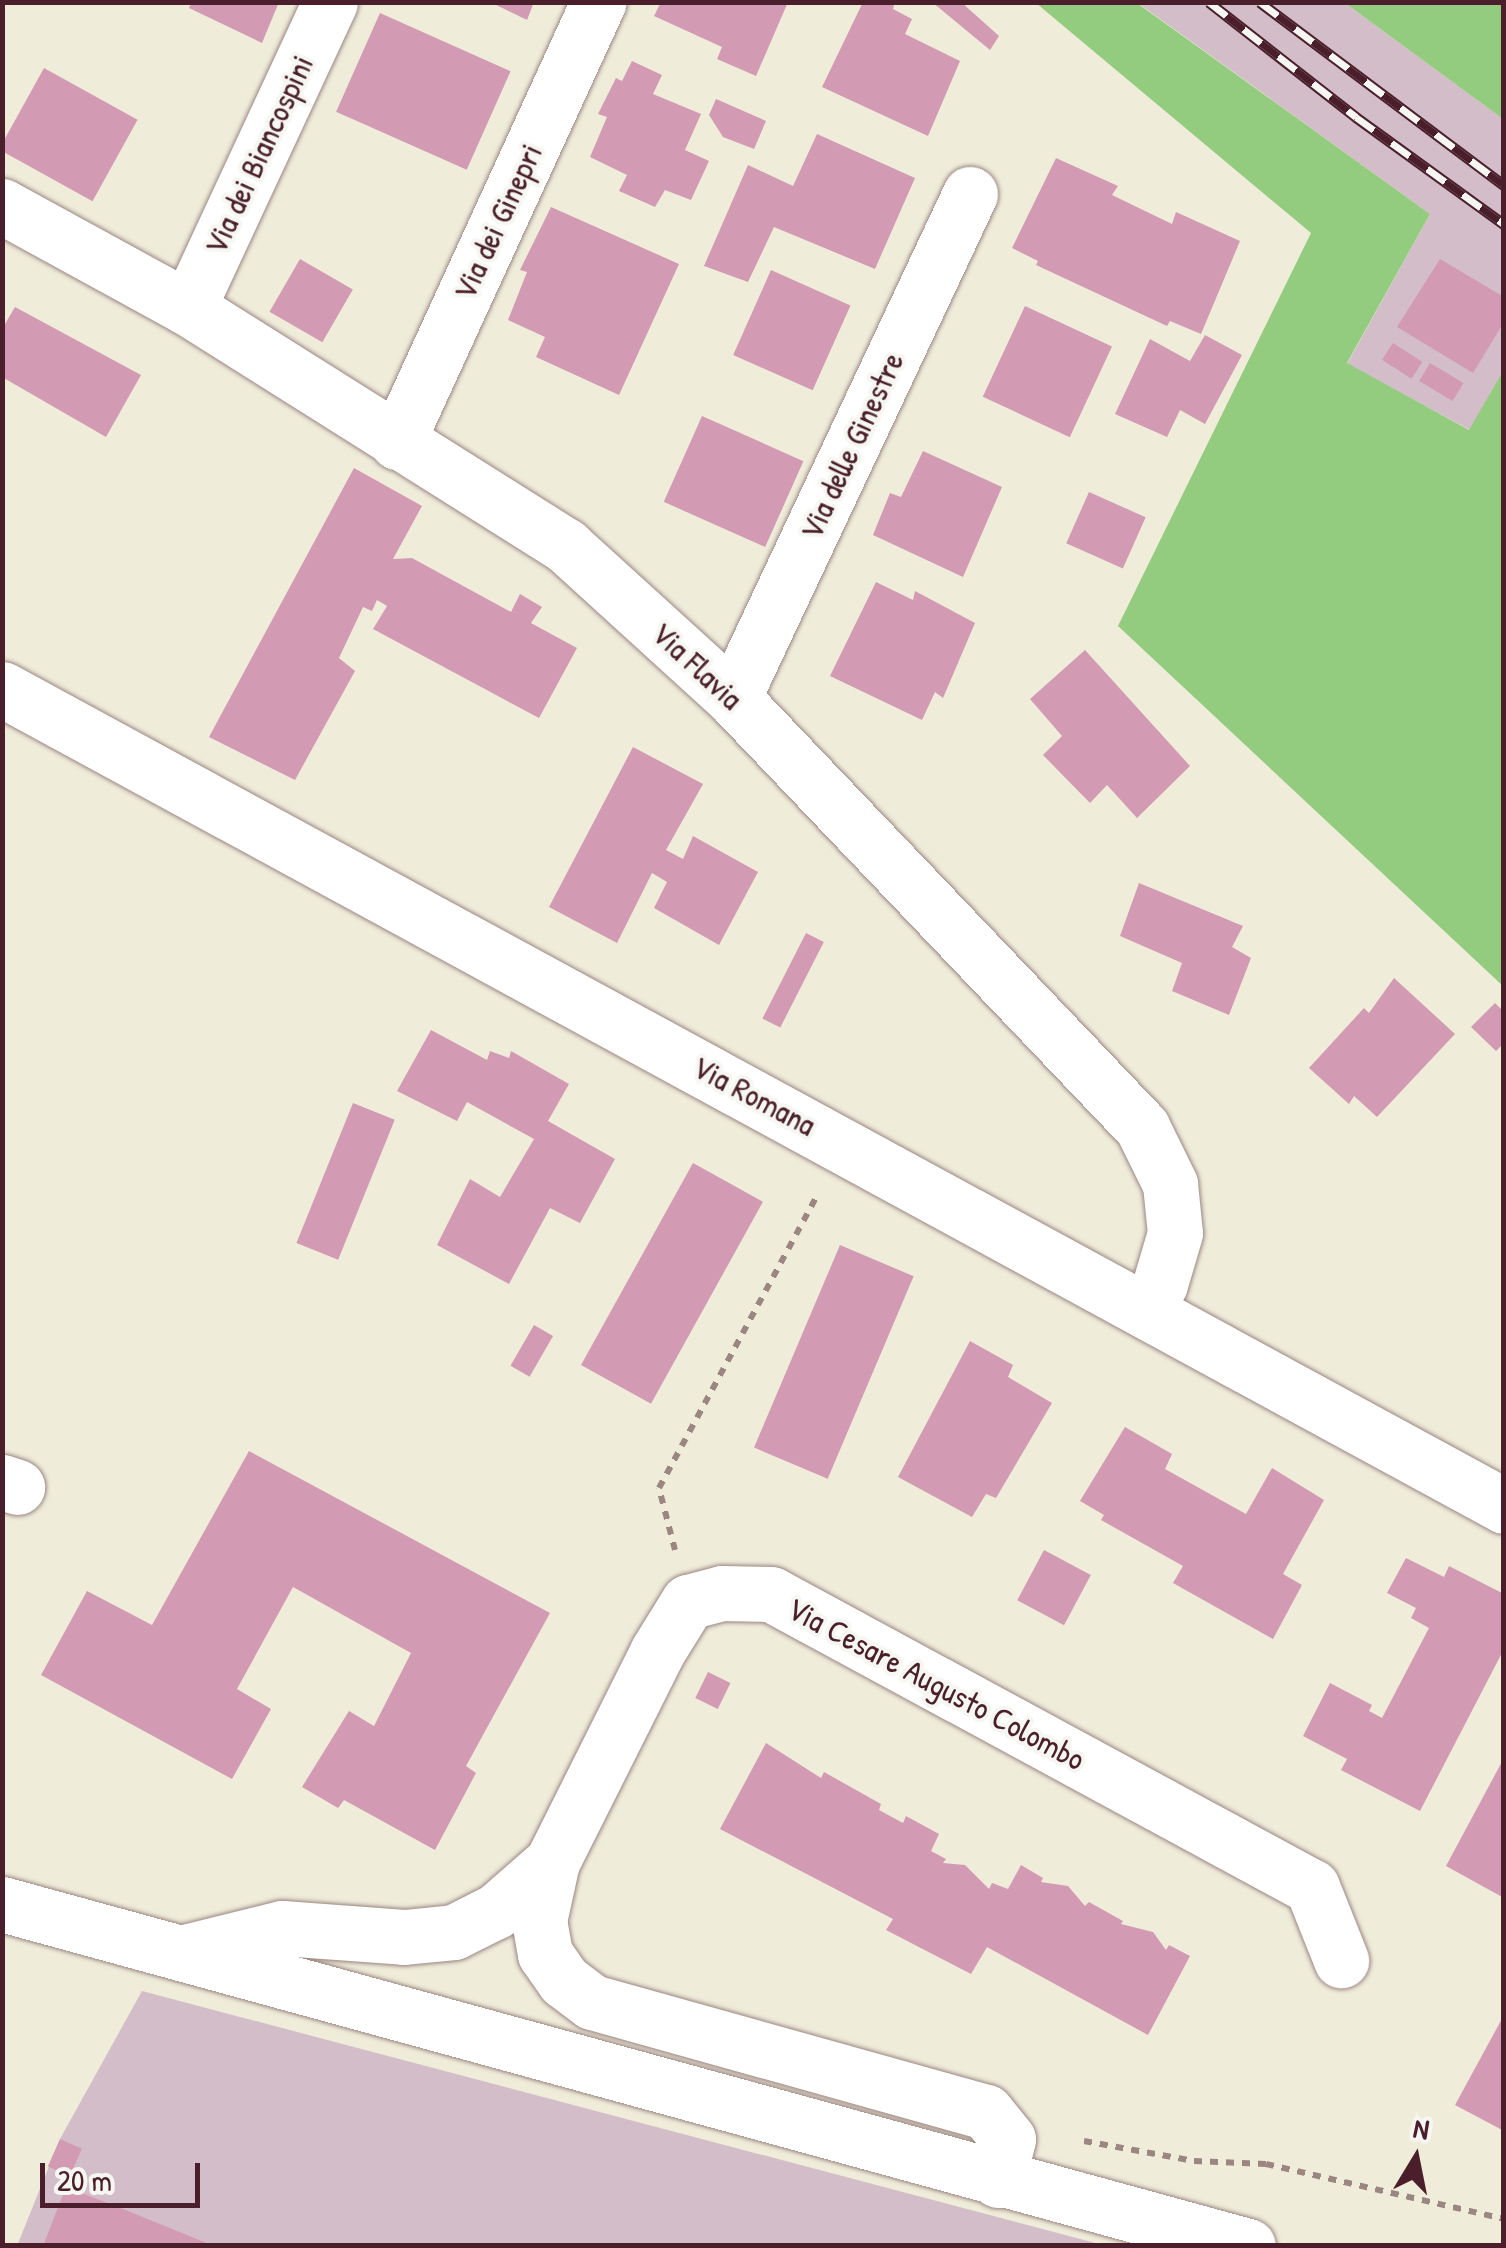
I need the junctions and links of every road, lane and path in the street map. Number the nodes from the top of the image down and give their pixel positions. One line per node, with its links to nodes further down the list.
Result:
1 (330, 2): 5 (street, Via dei Biancospini)
2 (598, 2): 6 (street, Via dei Ginepri)
3 (970, 194): 8 (street, Via delle Ginestre)
4 (2, 206): 5 (street, Via Flavia)
5 (188, 308): 6 (street, Via Flavia)
6 (398, 442): 8 (street, Via Flavia)
7 (2, 688): 9 (street, Via Romana)
8 (734, 698): 10 (street, Via Flavia)
9 (844, 1145): 10 (street, Via Romana); 12 (path)
10 (1146, 1309): 11 (street, Via Romana)
11 (1504, 1506)
12 (688, 1602): 13 (street); 16 (street, Via Cesare Augusto Colombo)
13 (552, 1862): 15 (street); 17 (street)
14 (2, 1904): 15 (street)
15 (184, 1952): 17 (street)
16 (1341, 1960)
17 (1003, 2160): 18 (path); 19 (street)
18 (1504, 2219)
19 (1248, 2246)

